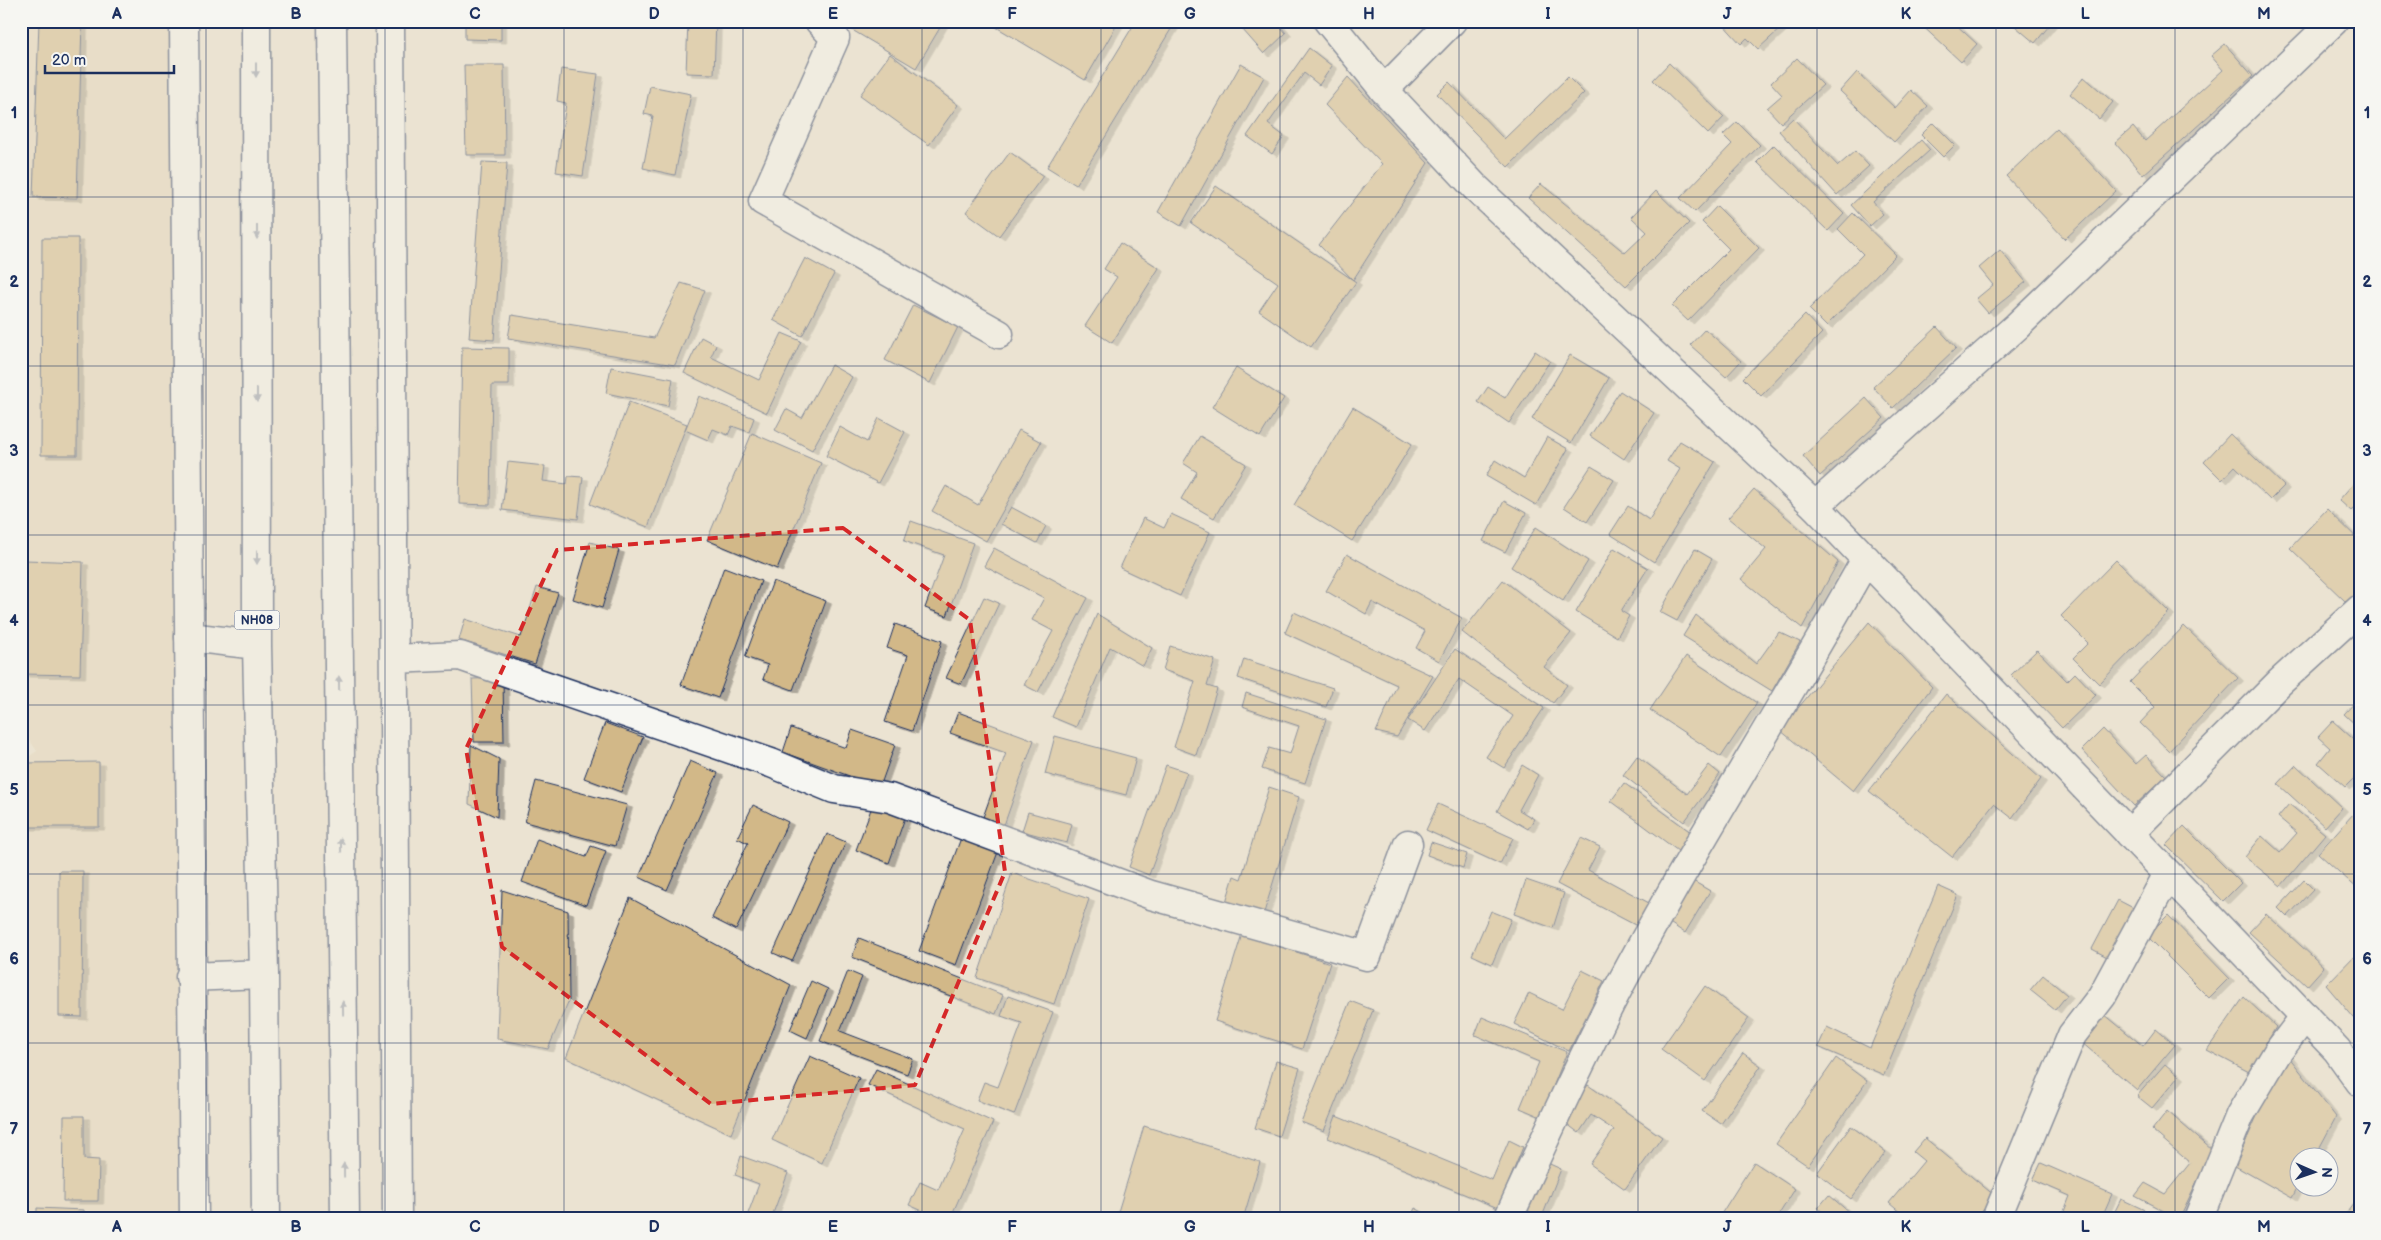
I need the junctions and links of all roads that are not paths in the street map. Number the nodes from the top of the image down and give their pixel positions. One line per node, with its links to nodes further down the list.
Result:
1 (184, 21): 14 (main road)
2 (256, 21): 15 (main road, NH08, one-way to 15)
3 (332, 21): 26 (main road, one-way to 3)
4 (390, 21): 16 (main road)
5 (819, 21): 10 (main road)
6 (1328, 21): 9 (main road)
7 (1452, 21): 9 (main road)
8 (2334, 21): 11 (main road)
9 (1384, 90): 11 (main road)
10 (1000, 334)
11 (1815, 506): 12 (main road)
12 (1866, 559): 17 (main road); 28 (main road)
13 (2360, 609): 17 (main road)
14 (189, 638): 15 (main road); 21 (main road)
15 (257, 645): 20 (main road, NH08)
16 (394, 659): 18 (main road); 27 (main road)
17 (2129, 834): 19 (main road)
18 (1408, 844)
19 (2168, 874): 22 (main road); 29 (main road)
20 (264, 974): 21 (main road); 25 (main road, NH08)
21 (190, 977): 24 (main road)
22 (2305, 1016): 23 (main road); 30 (main road)
23 (2360, 1082)
24 (194, 1219)
25 (266, 1219)
26 (345, 1219)
27 (397, 1219)
28 (1508, 1219)
29 (1996, 1219)
30 (2198, 1219)

